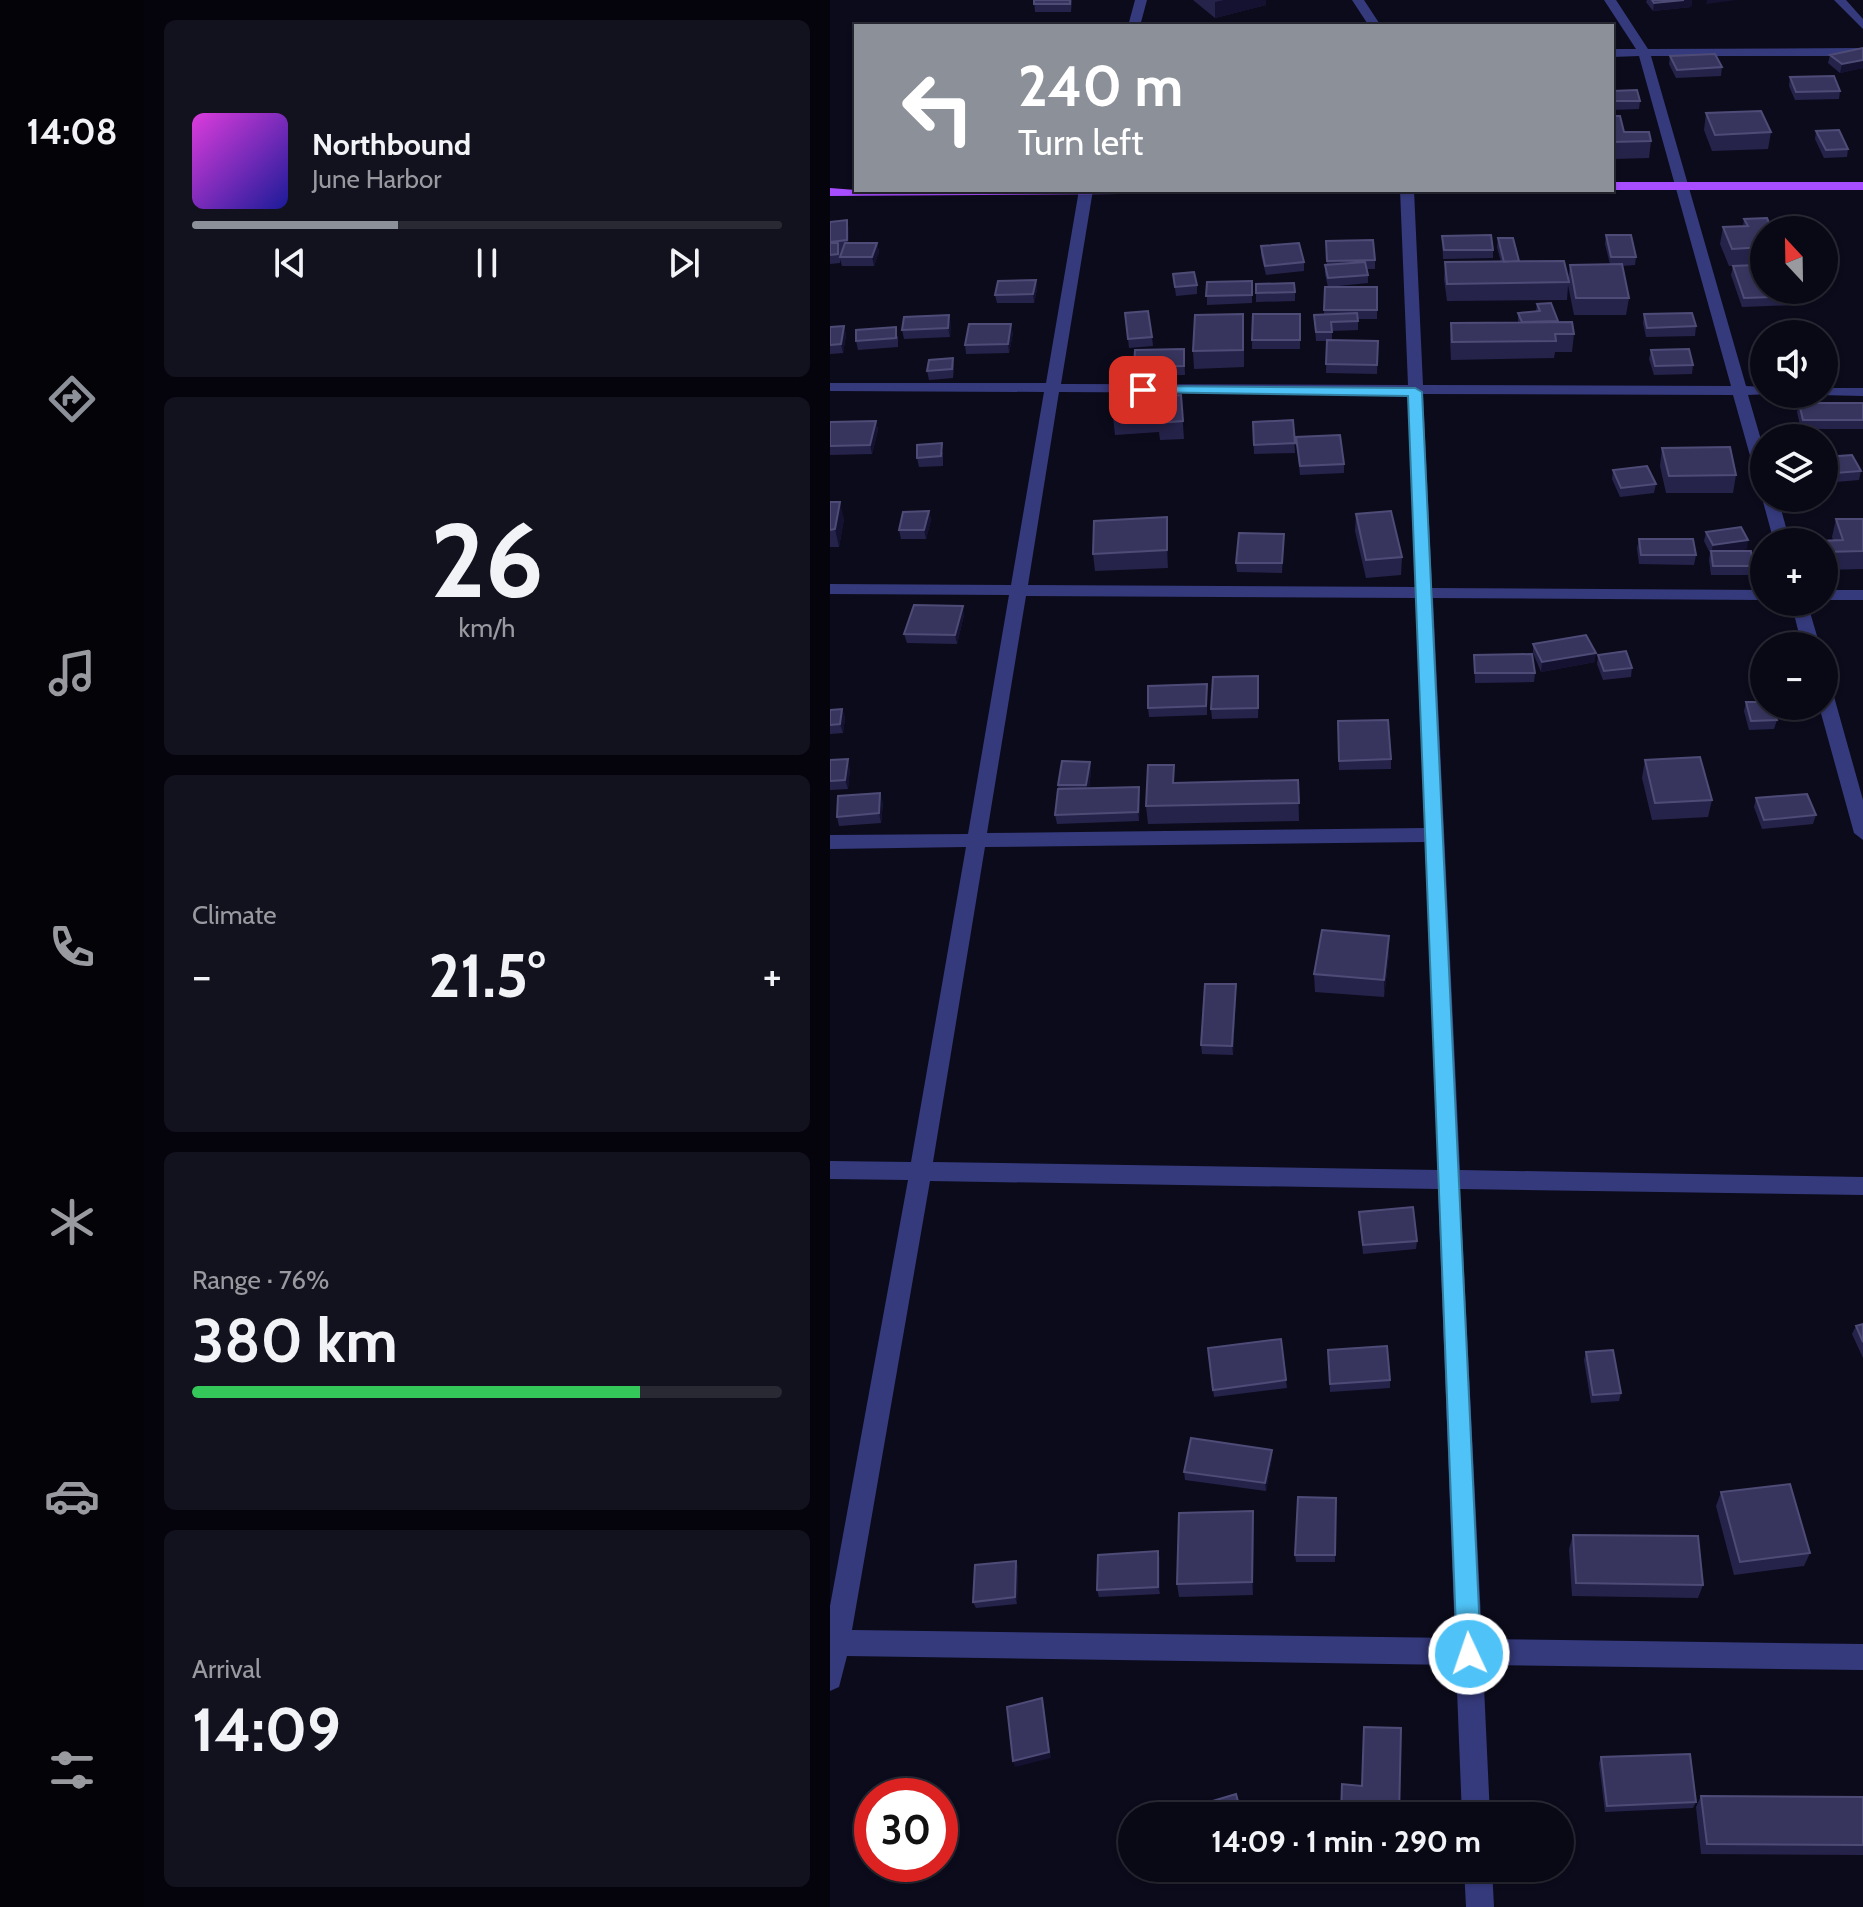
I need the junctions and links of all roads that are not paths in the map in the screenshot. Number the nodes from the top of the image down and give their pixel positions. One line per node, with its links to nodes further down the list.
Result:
1 (1141, 0): 5 (street)
2 (1358, 0): 6 (street)
3 (1610, 0): 8 (street)
4 (1840, 0): 7 (street)
5 (1135, 24)
6 (1374, 24)
7 (1863, 26)
8 (1644, 52): 9 (street); 10 (street); 12 (street)
9 (1863, 52)
10 (1614, 53)
11 (1614, 186): 12 (main road)
12 (1683, 186): 13 (main road); 20 (street)
13 (1863, 186)
14 (830, 192): 15 (main road)
15 (854, 192)
16 (1086, 192): 19 (street)
17 (1407, 192): 22 (street)
18 (830, 387): 19 (street)
19 (1052, 389): 22 (street); 27 (street)
20 (1740, 391): 21 (street); 22 (street); 25 (street)
21 (1750, 391)
22 (1415, 392): 28 (street)
23 (1838, 392): 24 (street)
24 (1863, 392)
25 (1750, 427)
26 (830, 589): 27 (street)
27 (1018, 591): 28 (street); 36 (street)
28 (1424, 593): 29 (street); 34 (street)
29 (1750, 595)
30 (1838, 595): 31 (street)
31 (1863, 595)
32 (1832, 720): 33 (street)
33 (1863, 833)
34 (1434, 835): 36 (street); 39 (street)
35 (830, 842): 36 (street)
36 (976, 842): 38 (street)
37 (830, 1170): 38 (street)
38 (921, 1170): 39 (street); 41 (street)
39 (1449, 1180): 40 (street); 42 (street)
40 (1863, 1186)
41 (833, 1643): 42 (street); 44 (street)
42 (1469, 1654): 43 (street); 45 (street)
43 (1863, 1657)
44 (830, 1678)
45 (1475, 1802)
46 (1479, 1882): 47 (street)
47 (1480, 1907)

